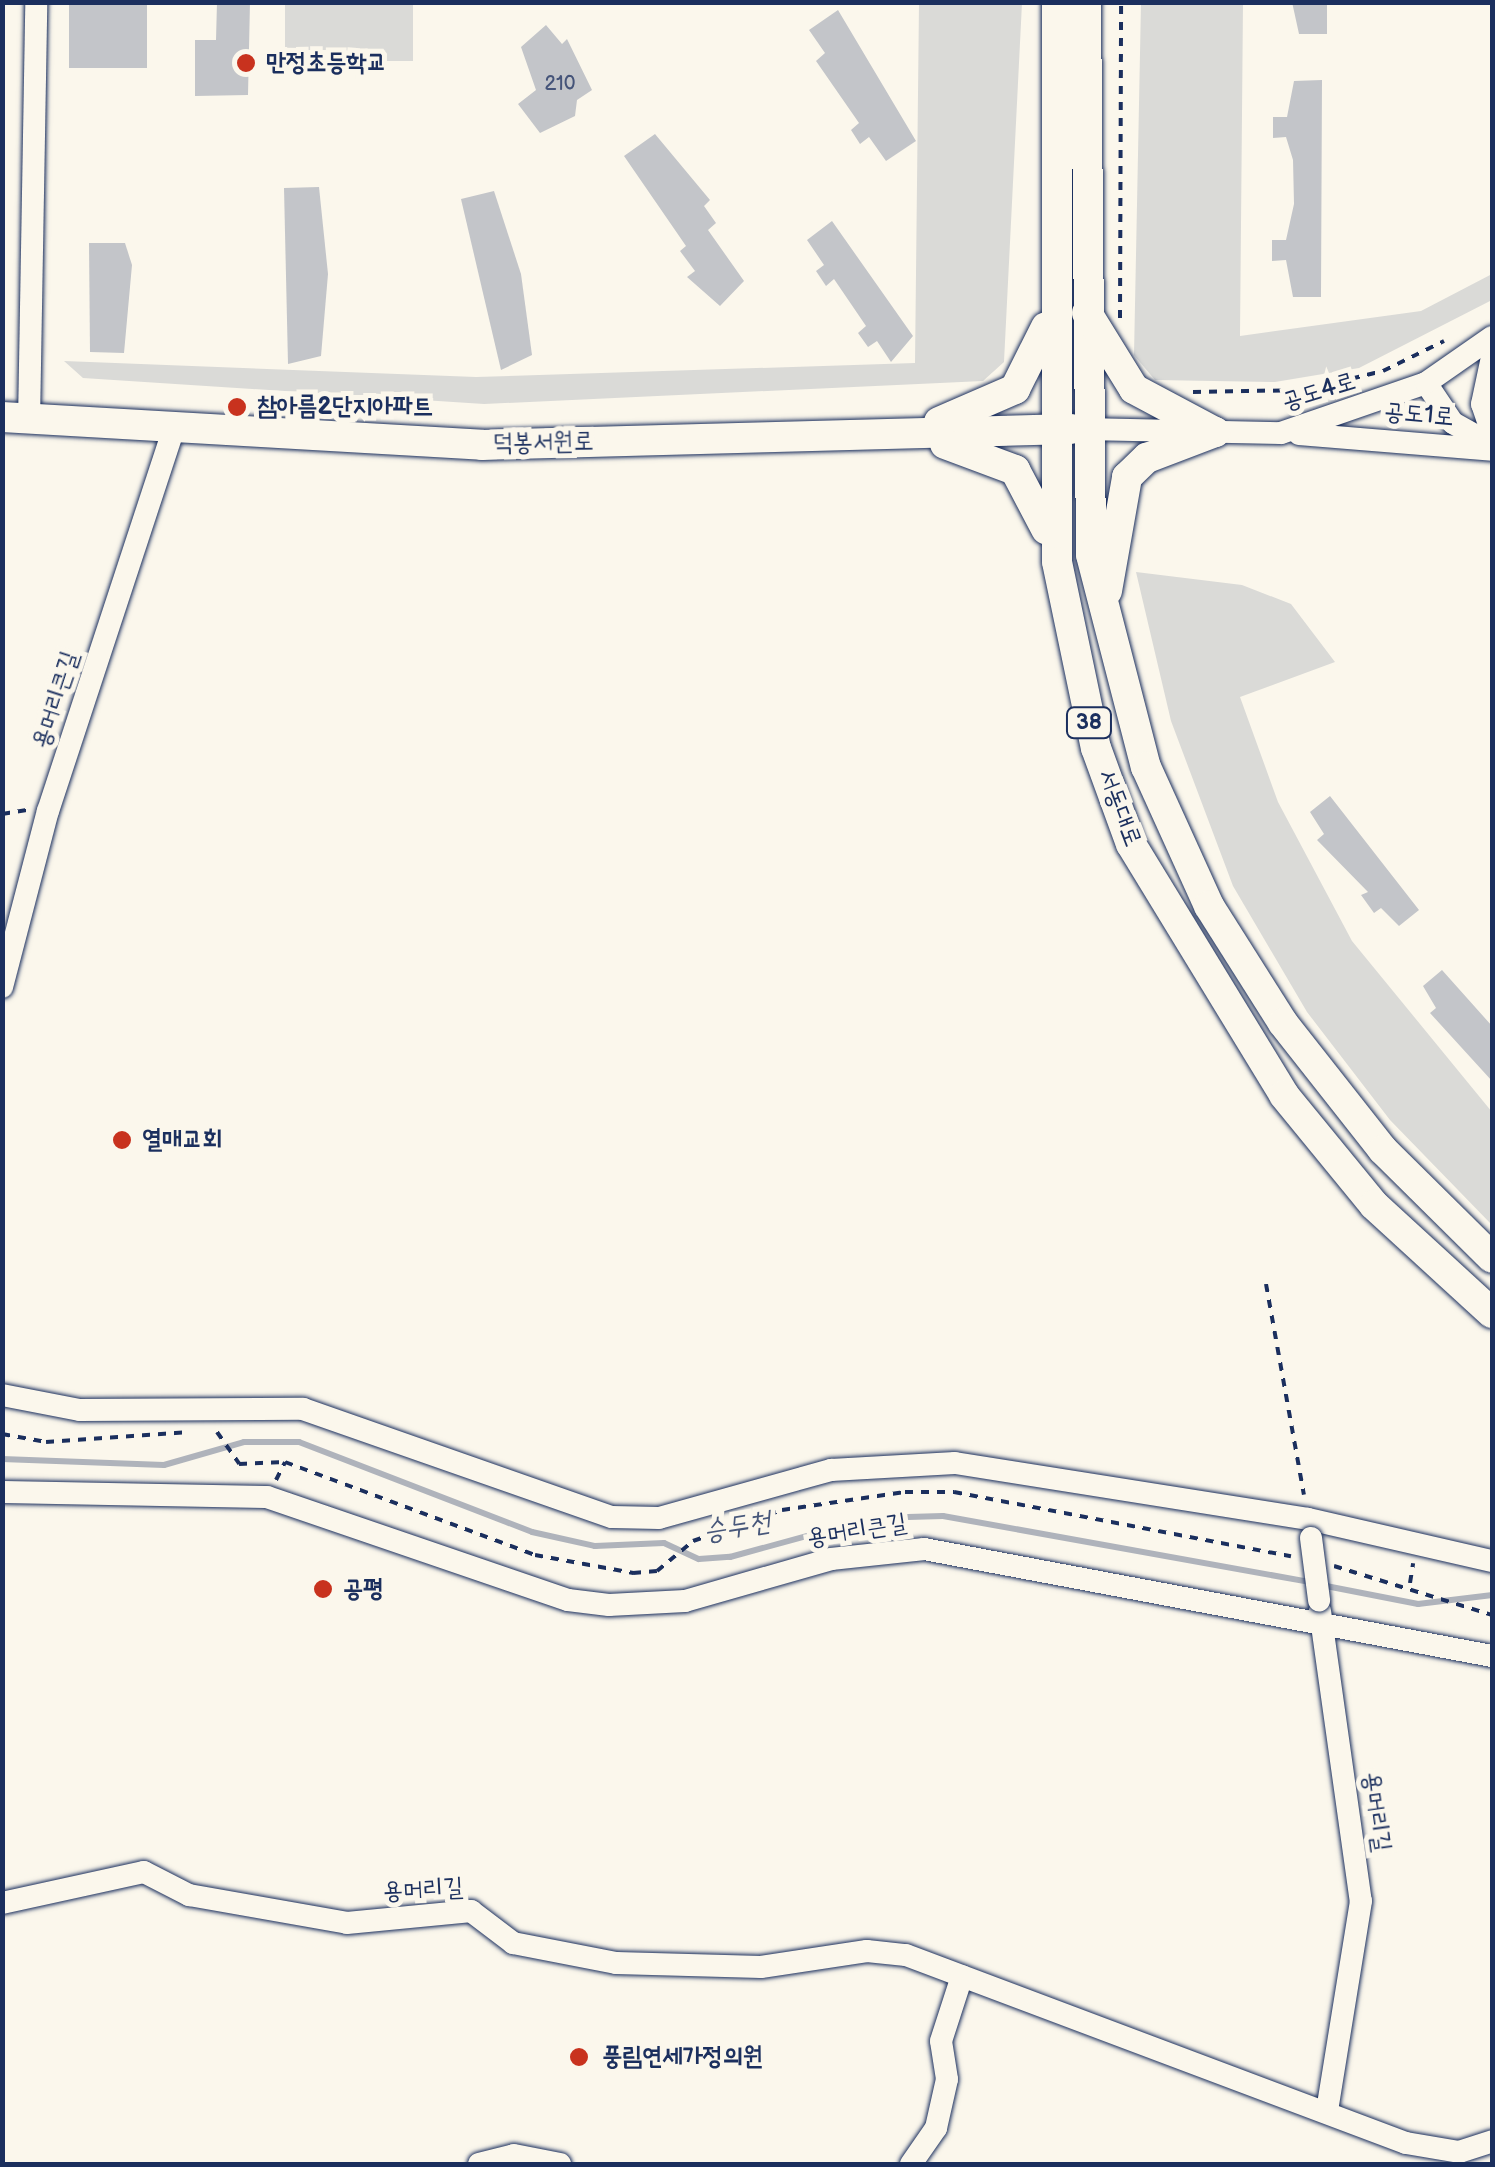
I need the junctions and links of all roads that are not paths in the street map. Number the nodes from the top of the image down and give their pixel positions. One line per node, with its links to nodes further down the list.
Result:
1 (36, 2): 8 (street)
2 (1057, 2): 4 (main road, 서동대로 / 38)
3 (1086, 2): 4 (main road, 서동대로 / 38)
4 (1069, 303): 9 (main road, 서동대로 / 38); 10 (main road); 14 (main road)
5 (1492, 337): 7 (street, 공도4로)
6 (1492, 357): 11 (street)
7 (1426, 384): 13 (street, 공도4로); 15 (street)
8 (16, 419): 12 (main road, 덕봉서원로)
9 (1068, 429): 10 (street, 공도4로); 14 (main road, 덕봉서원로); 16 (main road, 서동대로 / 38); 17 (main road, 서동대로 / 38)
10 (1215, 432): 13 (street, 공도4로); 17 (main road)
11 (1492, 432)
12 (172, 433): 14 (main road, 덕봉서원로); 18 (street, 용머리큰길)
13 (1281, 433): 15 (street, 공도1로)
14 (903, 434): 16 (main road)
15 (1492, 447)
16 (1057, 562): 20 (main road, 서동대로 / 38)
17 (1104, 614): 19 (main road, 서동대로 / 38)
18 (2, 987)
19 (1492, 1258)
20 (1492, 1313)
21 (2, 1395): 23 (street)
22 (2, 1492): 25 (street, 용머리큰길)
23 (1306, 1538): 24 (street); 25 (street, 용머리길, bridge)
24 (1492, 1562)
25 (1322, 1624): 26 (street, 용머리큰길); 29 (street, 용머리길)
26 (1492, 1656)
27 (2, 1903): 28 (street, 용머리길)
28 (962, 1976): 29 (street, 용머리길); 33 (street)
29 (1326, 2112): 30 (street, 용머리길)
30 (1492, 2141)
31 (479, 2164): 32 (street)
32 (560, 2164)
33 (911, 2164)

